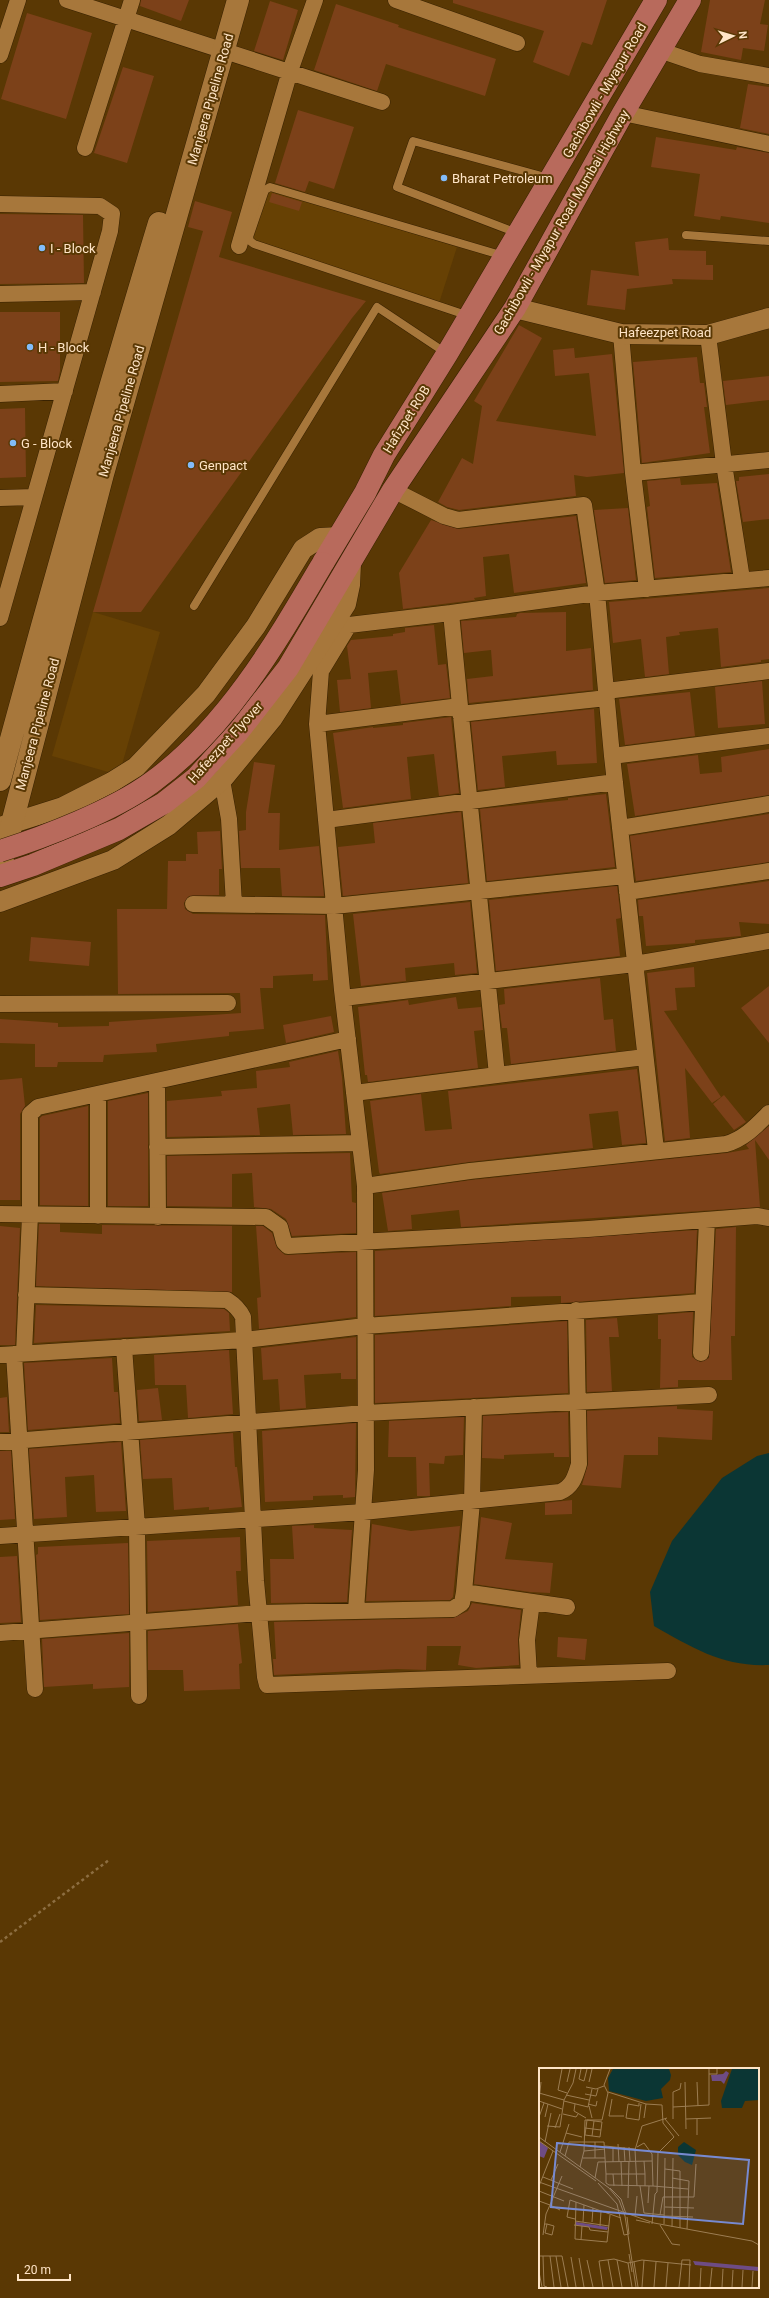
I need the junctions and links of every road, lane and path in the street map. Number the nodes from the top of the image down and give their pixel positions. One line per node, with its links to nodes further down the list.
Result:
1 (18, 0): 14 (street)
2 (67, 0): 10 (street)
3 (132, 0): 10 (street)
4 (225, 0): 12 (main road, Manjeera Pipeline Road)
5 (238, 0): 12 (main road, Manjeera Pipeline Road)
6 (315, 0): 15 (street)
7 (396, 0): 11 (street)
8 (656, 0): 21 (main road, Gachibowli - Miyapur Road)
9 (690, 0): 13 (main road, Gachibowli - Miyapur Road Mumbai Highway)
10 (125, 20): 12 (street); 20 (street)
11 (517, 43)
12 (218, 48): 15 (street); 44 (main road, Manjeera Pipeline Road)
13 (662, 51): 16 (street); 18 (main road, Gachibowli - Miyapur Road Mumbai Highway)
14 (0, 54)
15 (290, 71): 17 (street); 26 (street)
16 (769, 76)
17 (382, 102)
18 (623, 113): 19 (street); 30 (main road, Gachibowli - Miyapur Road Mumbai Highway)
19 (769, 144)
20 (85, 148)
21 (551, 179): 23 (main road, Gachibowli - Miyapur Road); 23 (lane)
22 (0, 204): 28 (street)
23 (519, 234): 27 (main road, Gachibowli - Miyapur Road)
24 (686, 235): 25 (lane)
25 (769, 241)
26 (239, 246)
27 (506, 256): 31 (main road, Gachibowli - Miyapur Road); 31 (lane)
28 (93, 292): 29 (street); 36 (street)
29 (0, 294)
30 (515, 308): 33 (street, Hafeezpet Road); 41 (main road, Gachibowli - Miyapur Road Mumbai Highway)
31 (474, 310): 35 (main road, Hafizpet ROB)
32 (769, 318): 34 (street, Hafeezpet Road)
33 (622, 334): 34 (street, Hafeezpet Road); 40 (street)
34 (708, 335): 39 (street)
35 (448, 354): 45 (main road, Hafizpet ROB); 52 (lane)
36 (64, 391): 37 (street); 42 (street)
37 (0, 394)
38 (769, 460): 39 (street)
39 (724, 464): 40 (street); 48 (street)
40 (633, 473): 49 (street)
41 (393, 490): 46 (main road, Gachibowli - Miyapur Road Mumbai Highway); 50 (street)
42 (34, 497): 43 (street); 51 (street)
43 (0, 498)
44 (80, 522): 61 (main road, Manjeera Pipeline Road); 67 (main road, Manjeera Pipeline Road)
45 (339, 536): 67 (street); 69 (main road, Hafeezpet Flyover, bridge)
46 (347, 570): 62 (street); 72 (main road, Hafeezpet Flyover)
47 (769, 578): 48 (street)
48 (742, 579): 49 (street)
49 (647, 589): 50 (street)
50 (597, 593): 53 (street); 56 (street)
51 (2, 602): 54 (street)
52 (194, 606)
53 (451, 613): 57 (street); 58 (street)
54 (0, 618)
55 (769, 671): 56 (street)
56 (606, 695): 57 (street); 60 (street)
57 (460, 710): 58 (street); 64 (street)
58 (317, 724): 66 (street)
59 (769, 736): 60 (street)
60 (612, 756): 63 (street)
61 (0, 780)
62 (222, 780): 76 (street); 78 (street)
63 (615, 782): 64 (street); 68 (street)
64 (470, 801): 66 (street); 74 (street)
65 (769, 804): 68 (street)
66 (326, 820): 79 (street)
67 (5, 825): 70 (main road, Manjeera Pipeline Road)
68 (620, 828): 73 (street)
69 (0, 851)
70 (0, 869)
71 (769, 871): 75 (street)
72 (0, 876)
73 (625, 876): 74 (street); 75 (street)
74 (479, 891): 79 (street); 82 (street)
75 (627, 892): 81 (street)
76 (0, 902)
77 (193, 904): 78 (street)
78 (234, 904): 79 (street)
79 (334, 906): 83 (street)
80 (769, 941): 81 (street)
81 (635, 964): 82 (street); 87 (street)
82 (488, 981): 83 (street); 88 (street)
83 (343, 998): 86 (street)
84 (228, 1003): 85 (street)
85 (0, 1004)
86 (348, 1039): 89 (street); 90 (street)
87 (645, 1057): 88 (street); 95 (street)
88 (498, 1075): 90 (street)
89 (157, 1081): 91 (street); 94 (street)
90 (354, 1093): 93 (street)
91 (98, 1094): 98 (street); 99 (street)
92 (769, 1114): 95 (street)
93 (360, 1143): 94 (street); 96 (street)
94 (157, 1147): 100 (street)
95 (656, 1150): 96 (street)
96 (365, 1186): 103 (street)
97 (0, 1214): 98 (street)
98 (30, 1215): 99 (street); 104 (street)
99 (98, 1216): 100 (street)
100 (158, 1217): 103 (street)
101 (769, 1218): 102 (street)
102 (707, 1220): 103 (street); 105 (street)
103 (365, 1240): 107 (street)
104 (26, 1295): 108 (street); 111 (street)
105 (703, 1302): 106 (street); 110 (street)
106 (576, 1310): 107 (street); 113 (street)
107 (365, 1326): 108 (street); 115 (street)
108 (244, 1340): 109 (street); 116 (street)
109 (124, 1347): 111 (street); 117 (street)
110 (701, 1353)
111 (13, 1354): 118 (street)
112 (709, 1395): 113 (street)
113 (578, 1402): 114 (street); 120 (street)
114 (474, 1408): 115 (street); 120 (street)
115 (366, 1413): 116 (street); 121 (street)
116 (248, 1422): 117 (street); 122 (street)
117 (130, 1432): 118 (street); 123 (street)
118 (20, 1441): 119 (street); 124 (street)
119 (0, 1442)
120 (472, 1502): 121 (street); 126 (street)
121 (363, 1512): 122 (street); 129 (street)
122 (253, 1518): 123 (street); 130 (street)
123 (137, 1526): 124 (street); 131 (street)
124 (26, 1533): 125 (street); 132 (street)
125 (0, 1536)
126 (464, 1592): 127 (street); 129 (street)
127 (532, 1602): 128 (street); 135 (street)
128 (567, 1606)
129 (356, 1610): 130 (street)
130 (258, 1613): 131 (street); 135 (street)
131 (138, 1622): 132 (street); 137 (street)
132 (32, 1631): 133 (street); 136 (street)
133 (0, 1633)
134 (668, 1671): 135 (street)
135 (529, 1676)
136 (35, 1689)
137 (139, 1696)
138 (109, 1860): 139 (path)
139 (0, 1942)

